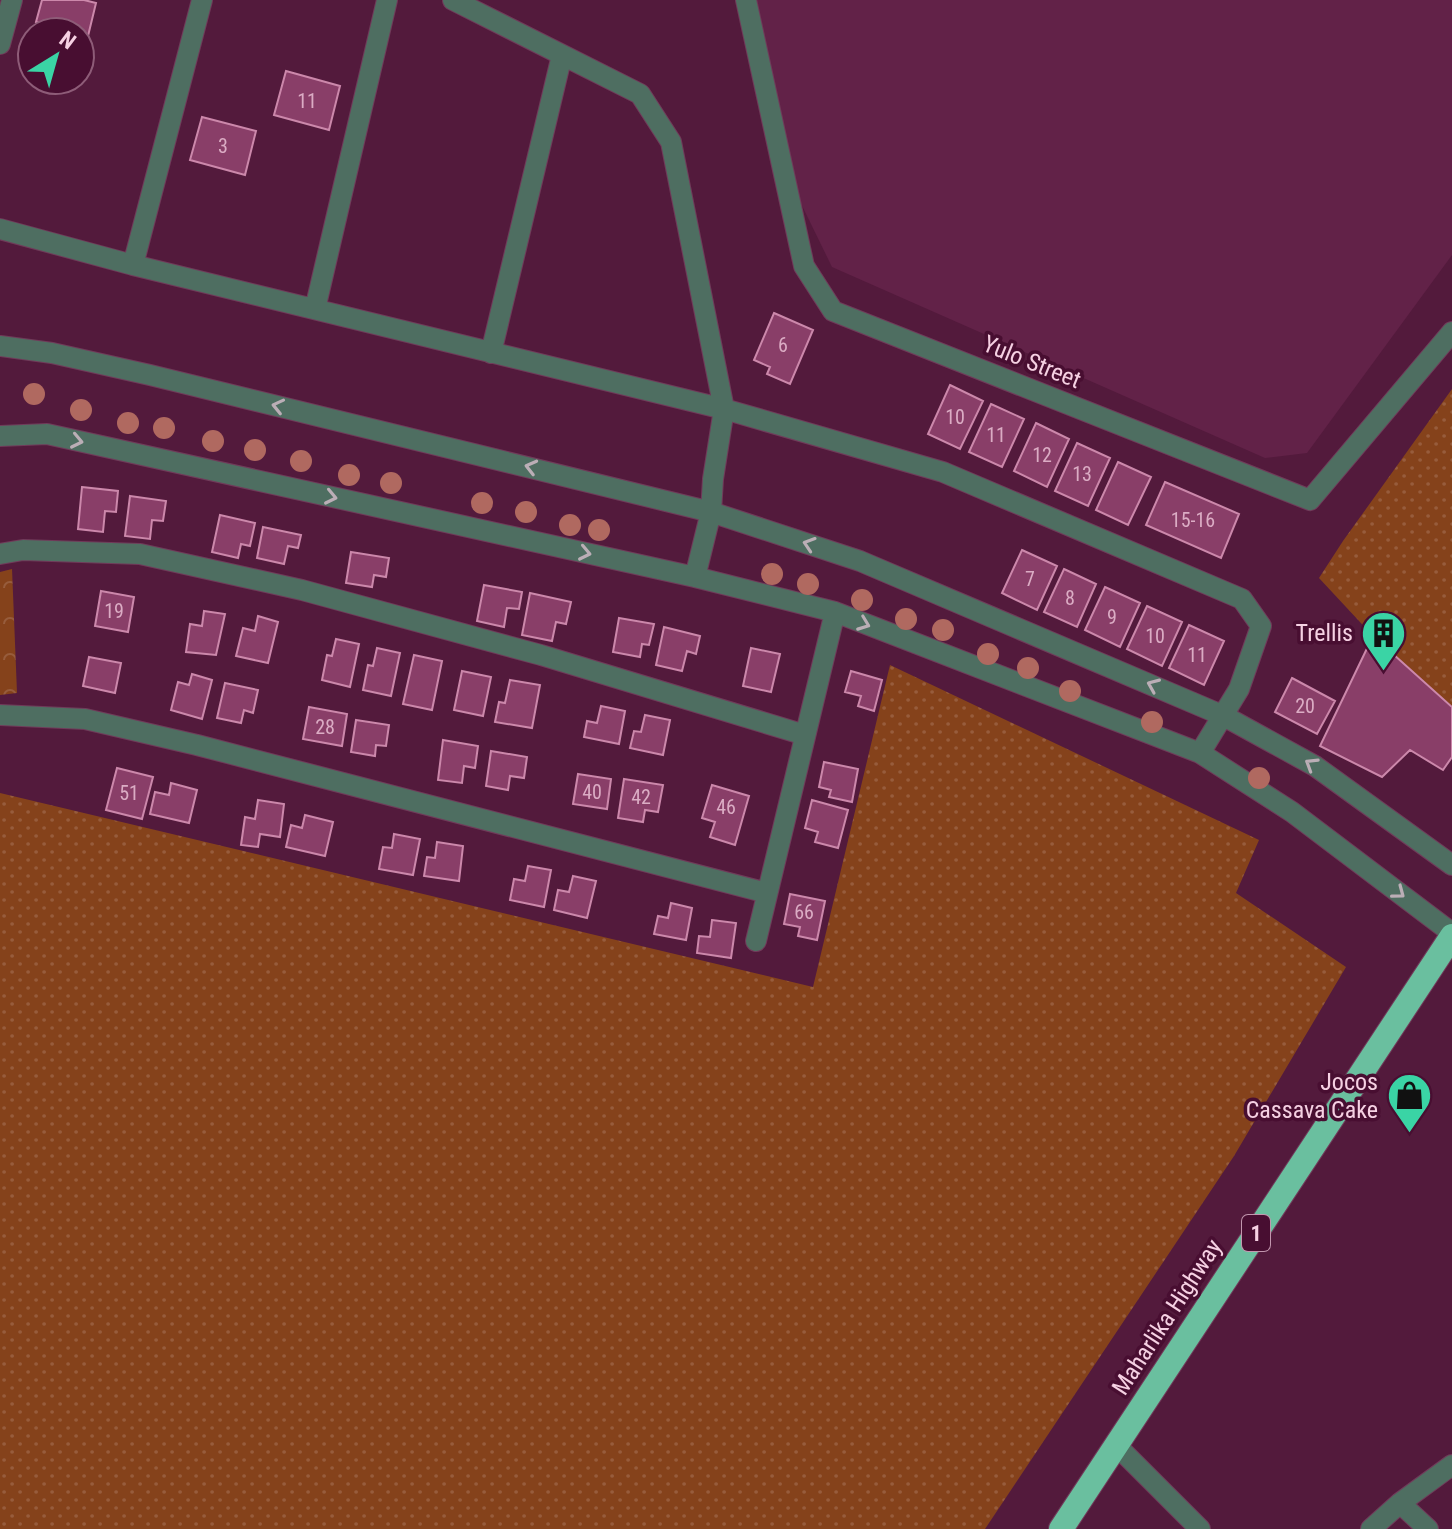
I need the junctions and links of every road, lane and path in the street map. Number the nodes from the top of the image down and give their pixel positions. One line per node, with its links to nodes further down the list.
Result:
1 (12, 0): 6 (street)
2 (202, 0): 9 (street)
3 (387, 0): 10 (street)
4 (453, 0): 7 (street)
5 (746, 0): 11 (street, Yulo Street)
6 (0, 44)
7 (562, 55): 13 (street); 14 (street)
8 (0, 229): 9 (street)
9 (133, 265): 10 (street)
10 (315, 309): 13 (street)
11 (1452, 332)
12 (0, 346): 16 (street, one-way to 12)
13 (491, 353): 14 (street)
14 (724, 409): 16 (street); 21 (street)
15 (0, 436): 18 (street, one-way to 18)
16 (711, 512): 18 (street); 21 (street, one-way to 16)
17 (0, 554): 22 (street)
18 (695, 577): 19 (street)
19 (835, 612): 22 (street); 23 (street, one-way to 23)
20 (0, 715): 25 (street)
21 (1224, 716): 23 (street); 24 (street, one-way to 21)
22 (805, 735): 25 (street)
23 (1200, 753): 26 (street, one-way to 26)
24 (1452, 865)
25 (767, 893): 27 (street)
26 (1452, 935): 28 (highway, Maharlika Highway / 1)
27 (756, 941)
28 (1116, 1445): 31 (highway, Maharlika Highway / 1); 32 (street)
29 (1452, 1465): 30 (street)
30 (1400, 1503): 33 (street); 34 (street)
31 (1061, 1529)
32 (1200, 1529)
33 (1371, 1529)
34 (1428, 1529)

